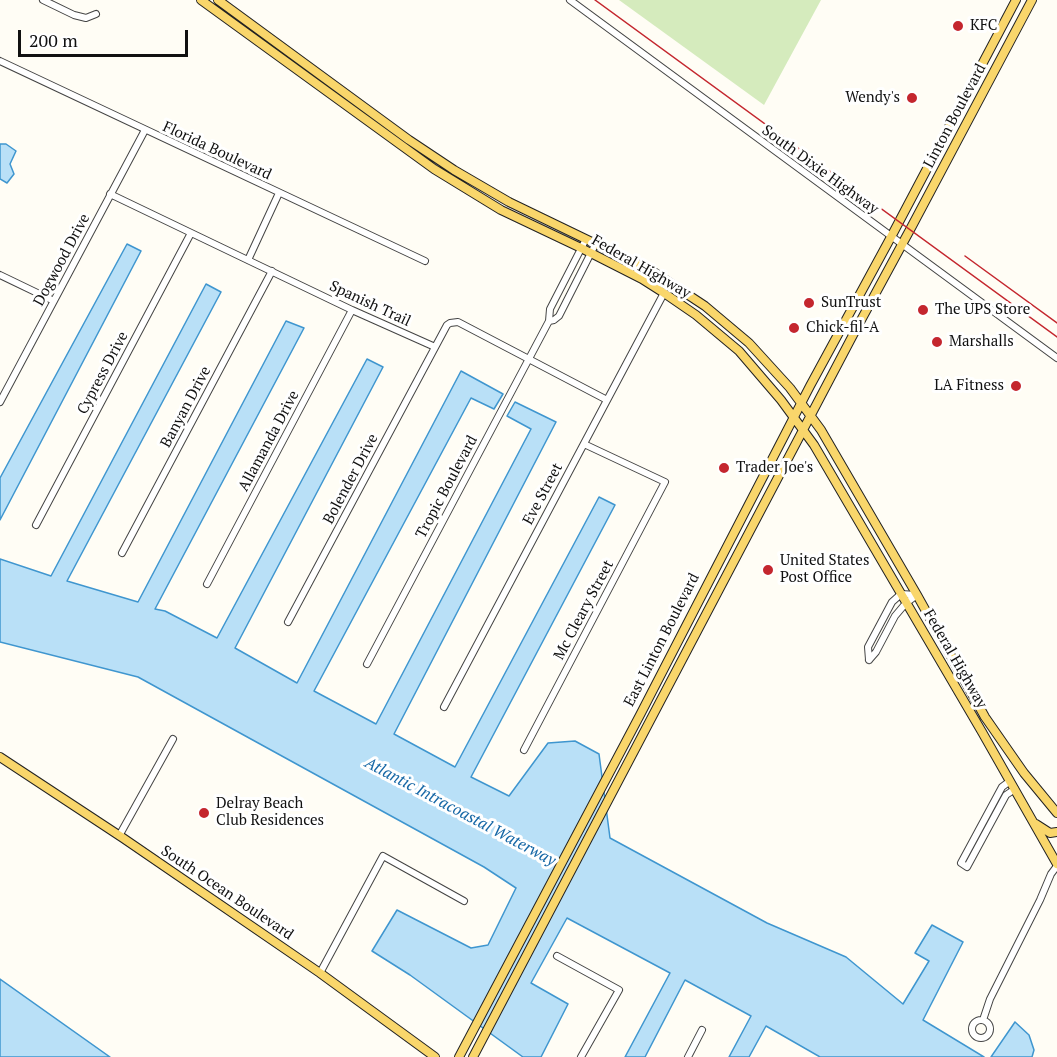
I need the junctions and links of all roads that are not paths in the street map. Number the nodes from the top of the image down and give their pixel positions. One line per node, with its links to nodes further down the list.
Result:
1 (43, 0): 7 (street)
2 (201, 0): 15 (main road, Federal Highway)
3 (218, 0): 14 (main road, Federal Highway)
4 (570, 0): 19 (street, South Dixie Highway)
5 (1016, 0): 9 (main road, Linton Boulevard)
6 (1032, 0): 11 (main road, Linton Boulevard)
7 (96, 14)
8 (0, 62): 12 (street, Florida Boulevard)
9 (968, 92): 10 (main road, Linton Boulevard); 11 (main road)
10 (959, 108): 13 (main road); 19 (main road, Linton Boulevard)
11 (969, 118): 13 (main road, Linton Boulevard)
12 (144, 130): 16 (street, Florida Boulevard); 17 (street, Dogwood Drive)
13 (960, 134): 22 (main road, Linton Boulevard)
14 (478, 185): 15 (main road); 20 (main road, Federal Highway)
15 (464, 188): 23 (main road, Federal Highway)
16 (279, 193): 25 (street); 26 (street, Florida Boulevard)
17 (110, 194): 18 (street, Spanish Trail); 30 (street, Dogwood Drive)
18 (191, 232): 25 (street, Spanish Trail); 45 (street, Cypress Drive)
19 (891, 237): 22 (street, South Dixie Highway); 31 (main road, East Linton Boulevard)
20 (586, 239): 21 (main road, Federal Highway); 23 (street, Tropic Boulevard)
21 (596, 243): 24 (street, Tropic Boulevard); 40 (main road, Federal Highway)
22 (902, 244): 34 (main road, East Linton Boulevard); 36 (street, South Dixie Highway)
23 (581, 248): 24 (main road, Federal Highway); 33 (street, Tropic Boulevard)
24 (591, 253): 29 (main road, Federal Highway); 33 (street, Tropic Boulevard)
25 (248, 260): 27 (street, Spanish Trail)
26 (425, 261)
27 (272, 271): 32 (street, Spanish Trail); 46 (street, Banyan Drive)
28 (0, 275): 30 (street)
29 (664, 293): 38 (street, Eve Street); 42 (main road, Federal Highway)
30 (54, 301): 39 (street, Dogwood Drive)
31 (854, 306): 34 (main road); 40 (main road, East Linton Boulevard)
32 (352, 310): 35 (street, Spanish Trail); 47 (street, Allamanda Drive)
33 (549, 321): 37 (street, Tropic Boulevard)
34 (859, 324): 41 (main road, East Linton Boulevard)
35 (435, 347): 37 (street); 53 (street, Bolender Drive)
36 (1057, 358)
37 (529, 359): 38 (street); 54 (street, Tropic Boulevard)
38 (607, 400): 44 (street, Eve Street)
39 (0, 402)
40 (801, 403): 41 (main road, Federal Highway); 42 (main road, East Linton Boulevard)
41 (811, 416): 43 (main road, East Linton Boulevard); 50 (main road, Federal Highway)
42 (794, 417): 43 (main road, Federal Highway); 48 (main road, East Linton Boulevard)
43 (804, 430): 49 (main road, Federal Highway); 51 (main road, East Linton Boulevard)
44 (584, 444): 55 (street, Eve Street); 59 (street, Mc Cleary Street)
45 (36, 525)
46 (122, 553)
47 (207, 584)
48 (702, 592): 51 (main road); 76 (main road, East Linton Boulevard)
49 (901, 594): 50 (street); 52 (main road, Federal Highway); 52 (street)
50 (917, 595): 52 (street); 58 (main road, Federal Highway)
51 (714, 599): 77 (main road, East Linton Boulevard)
52 (906, 603): 56 (main road, Federal Highway)
53 (288, 622)
54 (367, 664)
55 (444, 707)
56 (982, 732): 58 (main road); 61 (main road, Federal Highway)
57 (173, 739): 66 (street)
58 (1003, 744): 62 (main road, Federal Highway)
59 (524, 750)
60 (0, 757): 66 (main road, South Ocean Boulevard)
61 (1013, 785): 61 (street); 62 (main road); 64 (main road, Federal Highway)
62 (1035, 788): 63 (main road, Federal Highway)
63 (1057, 813)
64 (1035, 824): 65 (main road); 67 (main road, Federal Highway)
65 (1057, 832)
66 (119, 836): 72 (main road, South Ocean Boulevard)
67 (1057, 865): 69 (street)
68 (1057, 877): 69 (street)
69 (1048, 882): 73 (street)
70 (464, 902): 72 (street)
71 (557, 956): 78 (street)
72 (320, 974): 75 (main road, South Ocean Boulevard)
73 (983, 1020)
74 (702, 1030): 79 (street)
75 (435, 1057)
76 (459, 1057)
77 (472, 1057)
78 (581, 1057)
79 (687, 1057)

